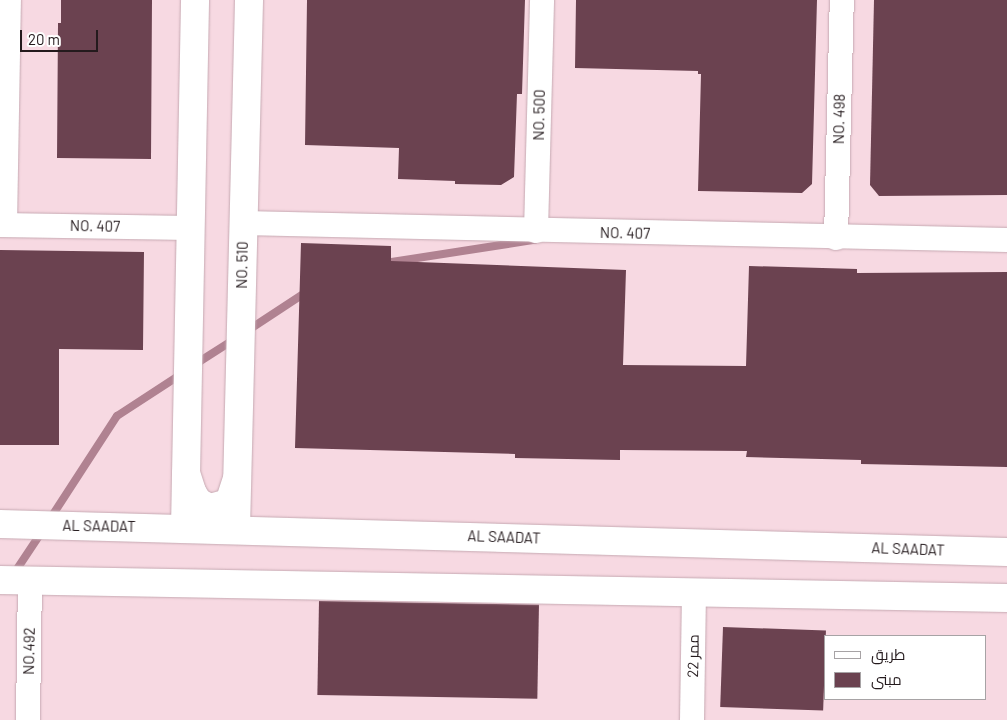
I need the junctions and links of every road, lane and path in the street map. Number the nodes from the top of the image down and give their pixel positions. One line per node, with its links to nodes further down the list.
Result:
1 (9, 0): 7 (street)
2 (195, 0): 8 (street)
3 (249, 0): 6 (street, NO. 510)
4 (542, 0): 9 (street, NO. 500)
5 (842, 0): 10 (street, NO. 498)
6 (243, 222): 9 (street, NO. 407); 13 (street, NO. 510)
7 (3, 225): 8 (street, NO. 407)
8 (190, 228): 12 (street)
9 (536, 231): 10 (street, NO. 407)
10 (836, 238): 11 (street, NO. 407)
11 (1007, 240)
12 (186, 472): 13 (street); 15 (street)
13 (237, 479): 16 (street, NO. 510)
14 (0, 524): 15 (street, AL SAADAT)
15 (185, 528): 16 (street, AL SAADAT)
16 (236, 530): 17 (street, AL SAADAT)
17 (1007, 552)
18 (0, 580): 19 (street)
19 (30, 581): 20 (street); 22 (street, NO.492)
20 (694, 592): 21 (street); 23 (street, ممر 22)
21 (1007, 598)
22 (28, 720)
23 (692, 720)

